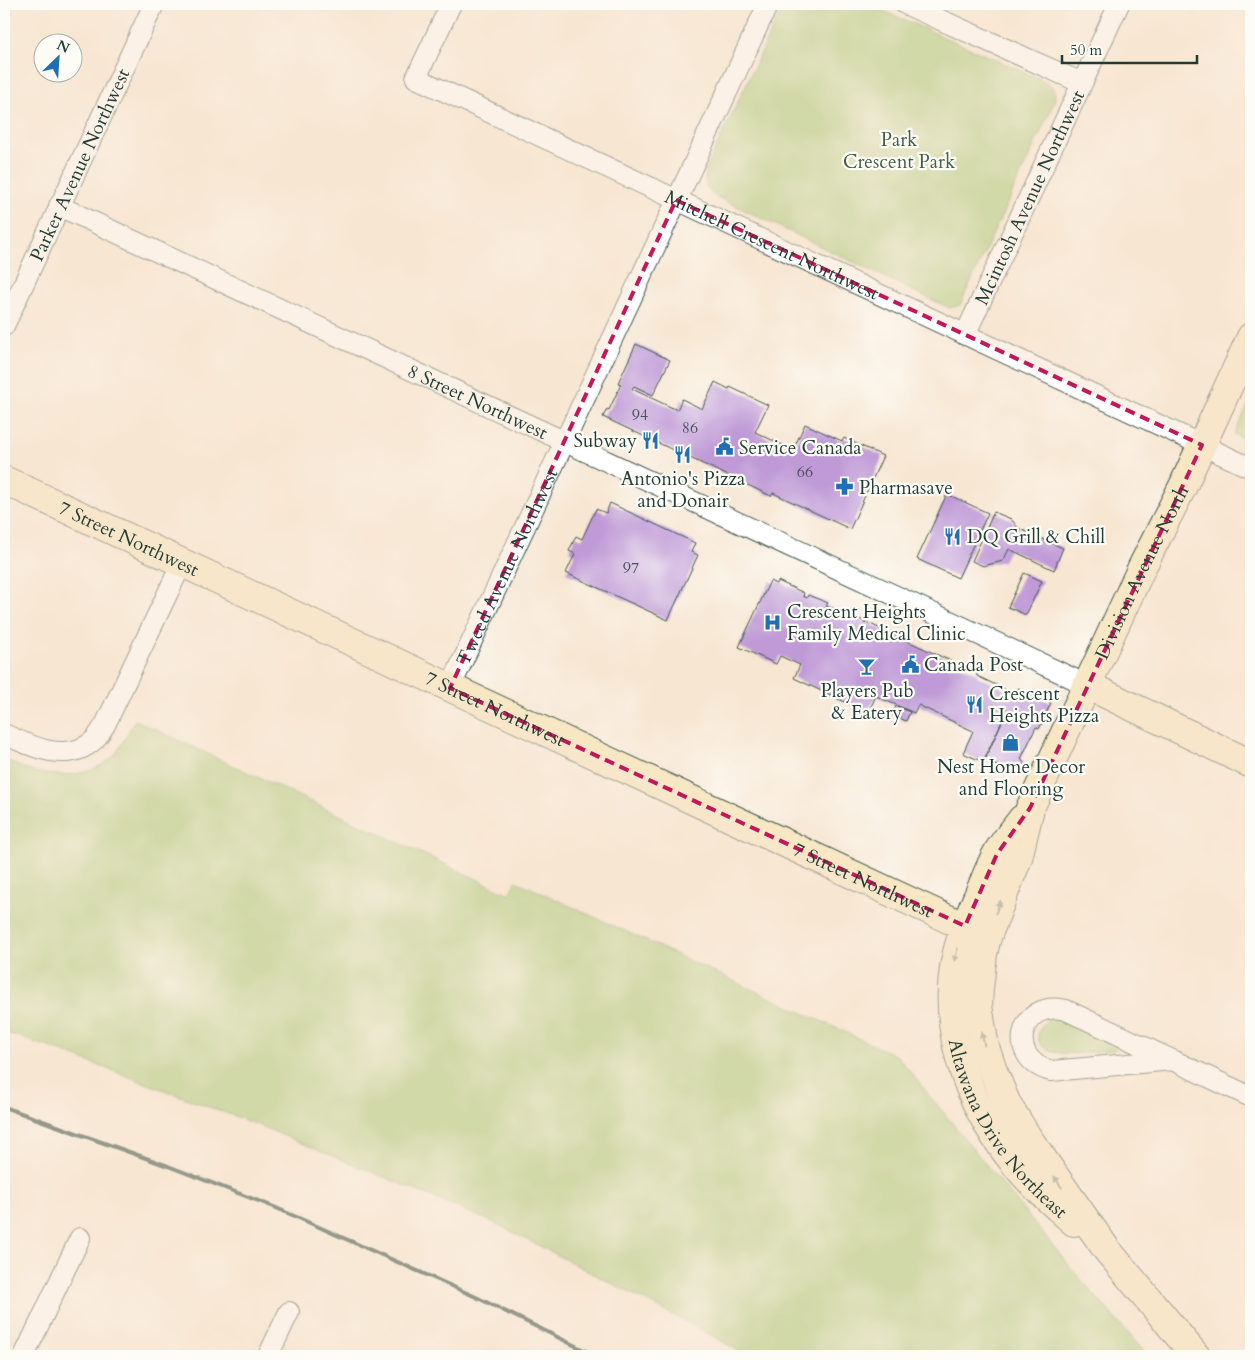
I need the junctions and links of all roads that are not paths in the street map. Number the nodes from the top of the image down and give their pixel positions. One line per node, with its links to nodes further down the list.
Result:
1 (154, 4): 8 (street, Parker Avenue Northwest)
2 (451, 4): 7 (street, Mitchell Crescent Northwest)
3 (768, 4): 7 (street, Tweed Avenue Northwest)
4 (905, 4): 6 (street)
5 (1119, 4): 6 (street, Mcintosh Avenue Northwest)
6 (1082, 83): 10 (street, Mcintosh Avenue Northwest)
7 (676, 200): 10 (street, Mitchell Crescent Northwest); 12 (street, Tweed Avenue Northwest)
8 (59, 206): 9 (street, Parker Avenue Northwest); 12 (street, 8 Street Northwest)
9 (4, 326)
10 (965, 335): 13 (street, Mitchell Crescent Northwest)
11 (1251, 337): 13 (street, Division Avenue North)
12 (564, 442): 17 (street, 8 Street Northwest); 18 (street, Tweed Avenue Northwest)
13 (1202, 445): 14 (street, Mitchell Crescent Northwest); 17 (street, Division Avenue North)
14 (1251, 468)
15 (4, 480): 16 (street, 7 Street Northwest)
16 (182, 563): 18 (street, 7 Street Northwest); 19 (street)
17 (1087, 685): 20 (street); 21 (street, Division Avenue North)
18 (450, 688): 21 (street, 7 Street Northwest)
19 (4, 734)
20 (1251, 764)
21 (976, 932): 22 (street, Division Avenue North)
22 (966, 986): 29 (street, Altawana Drive Northeast)
23 (1173, 1060): 23 (street); 24 (street)
24 (1251, 1097)
25 (80, 1238): 27 (street)
26 (289, 1312): 28 (street)
27 (24, 1356)
28 (268, 1356)
29 (1196, 1356)

